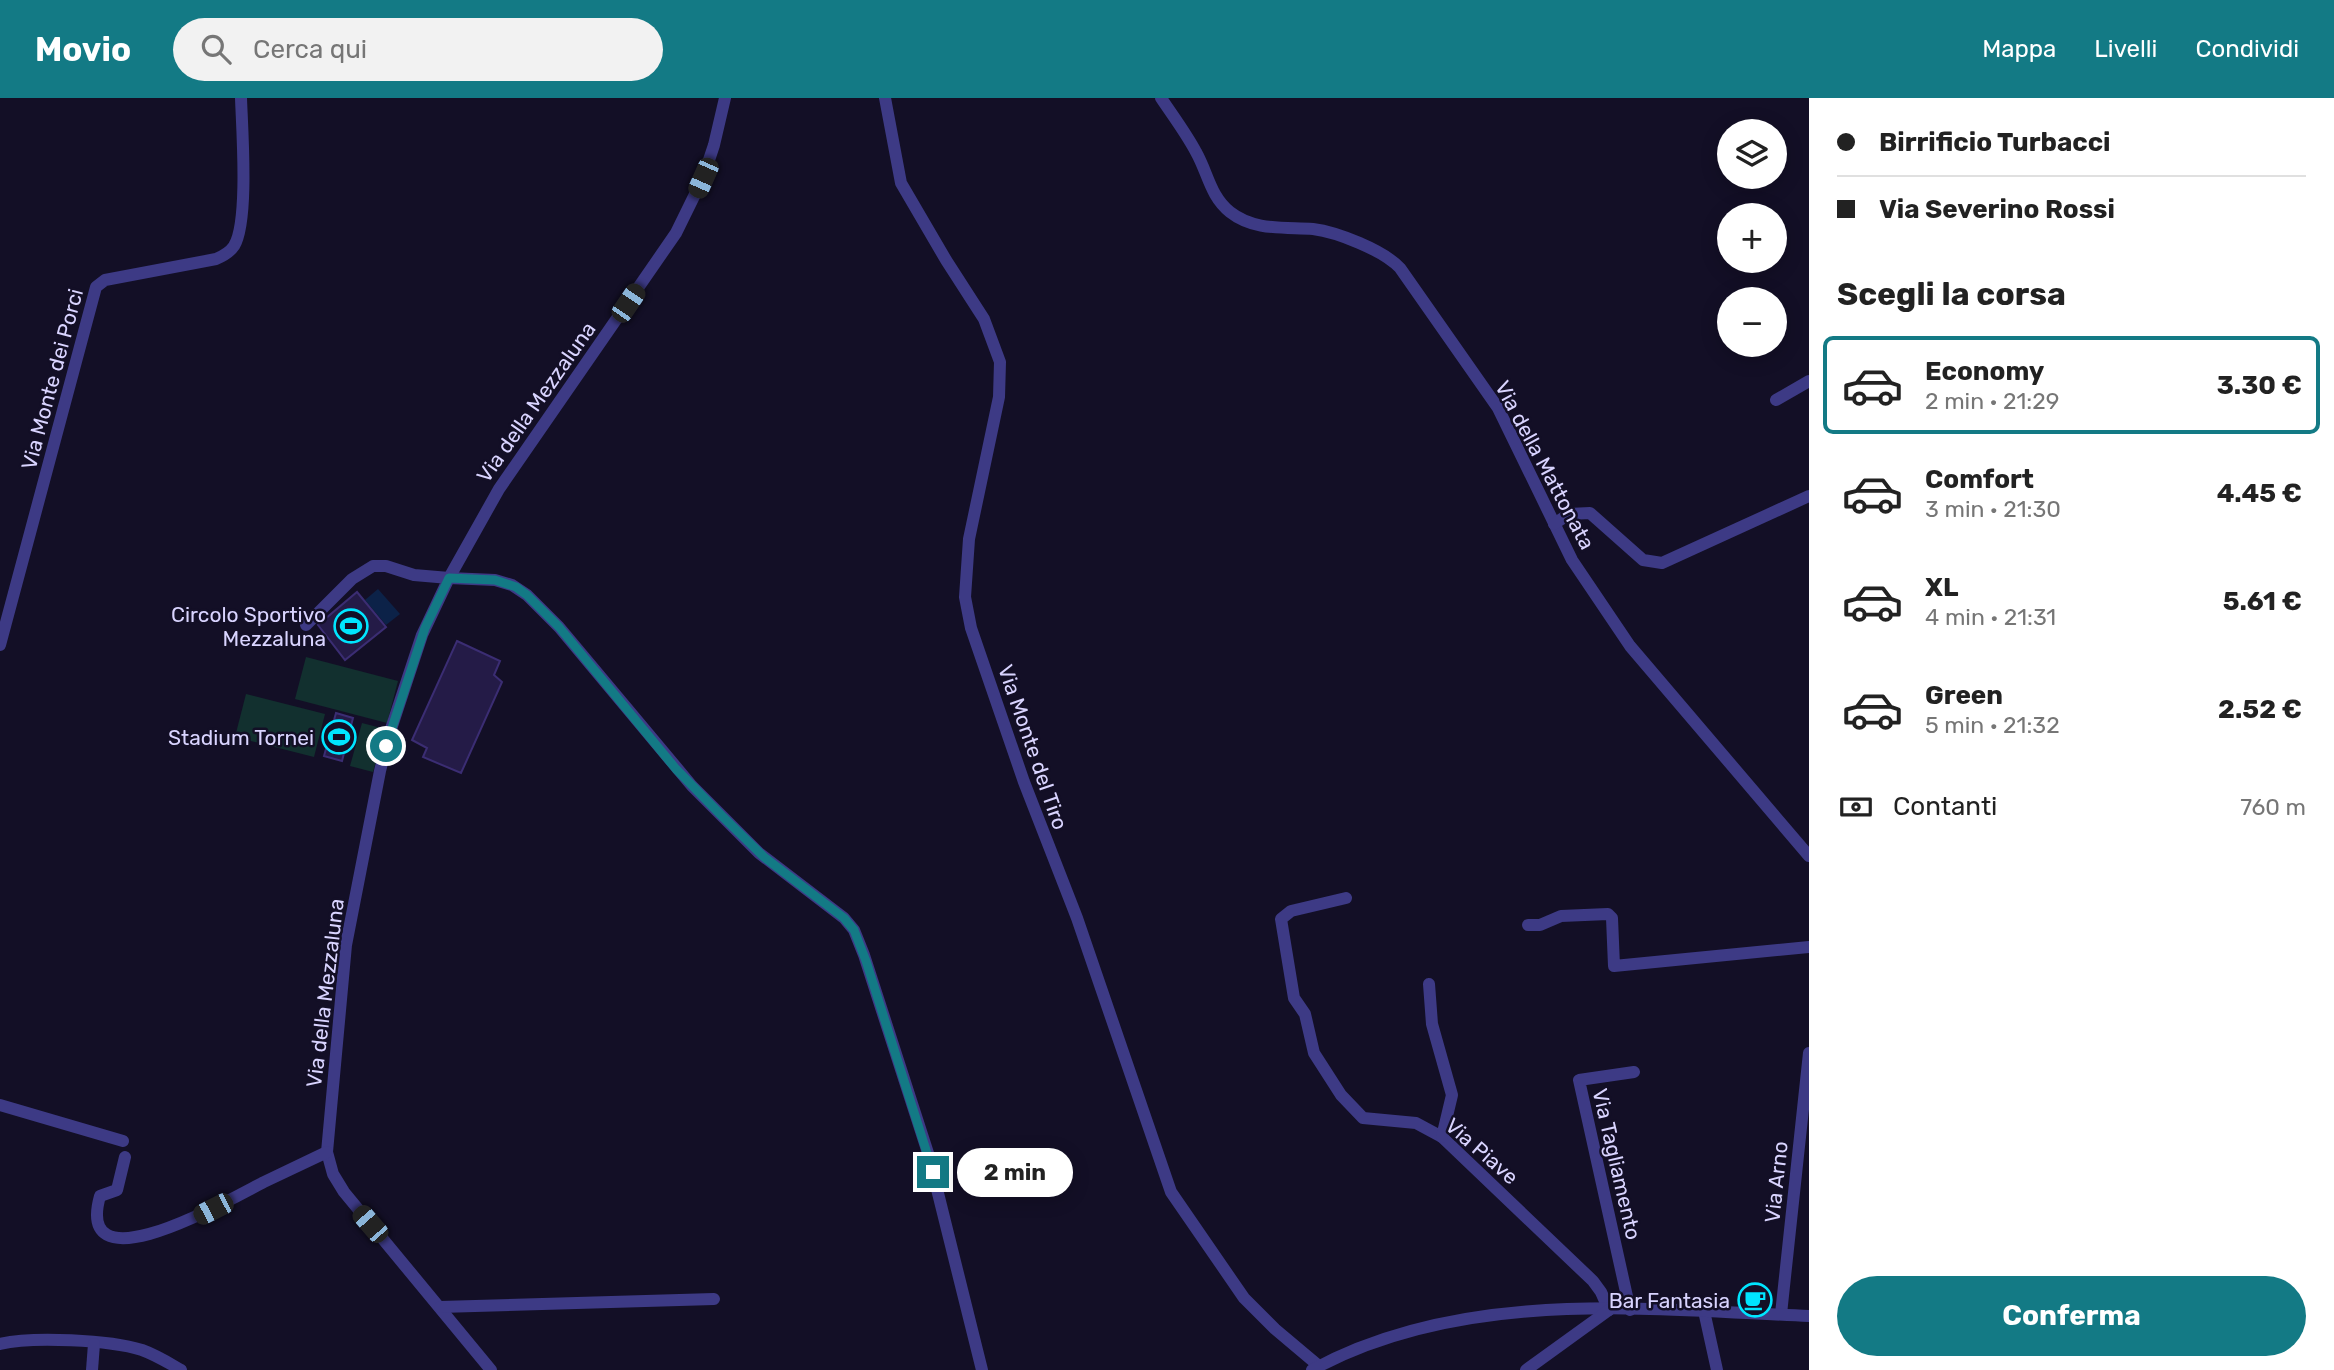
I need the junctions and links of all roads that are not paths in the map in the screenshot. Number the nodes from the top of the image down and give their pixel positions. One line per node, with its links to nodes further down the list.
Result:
1 (241, 98): 11 (street, Via Monte dei Porci)
2 (725, 98): 9 (street, Via della Mezzaluna)
3 (885, 98): 33 (street, Via Monte del Tiro)
4 (1161, 98): 8 (street, Via della Mattonata)
5 (1809, 381): 6 (street)
6 (1776, 400)
7 (1809, 496): 8 (street)
8 (1554, 524): 12 (street, Via della Mattonata)
9 (449, 578): 10 (street); 22 (street, Via della Mezzaluna); 37 (street)
10 (306, 625)
11 (0, 645)
12 (1809, 856)
13 (1346, 898): 20 (street, Via Piave)
14 (1528, 925): 15 (street)
15 (1809, 947)
16 (1429, 984): 20 (street)
17 (1809, 1053): 29 (street, Via Arno)
18 (1633, 1072): 27 (street, Via Tagliamento)
19 (0, 1105): 21 (street)
20 (1442, 1137): 26 (street, Via Piave)
21 (123, 1141)
22 (327, 1152): 23 (street); 25 (street, Via della Mezzaluna)
23 (125, 1157)
24 (714, 1299): 25 (street)
25 (440, 1307): 36 (street, Via della Mezzaluna)
26 (1609, 1310): 27 (street); 33 (street); 38 (street)
27 (1630, 1310): 28 (street)
28 (1704, 1311): 29 (street); 39 (street)
29 (1781, 1314): 30 (street)
30 (1809, 1316)
31 (0, 1344): 32 (street)
32 (94, 1344): 34 (street); 35 (street)
33 (1315, 1368)
34 (92, 1370)
35 (181, 1370)
36 (491, 1370)
37 (982, 1370)
38 (1526, 1370)
39 (1717, 1370)

